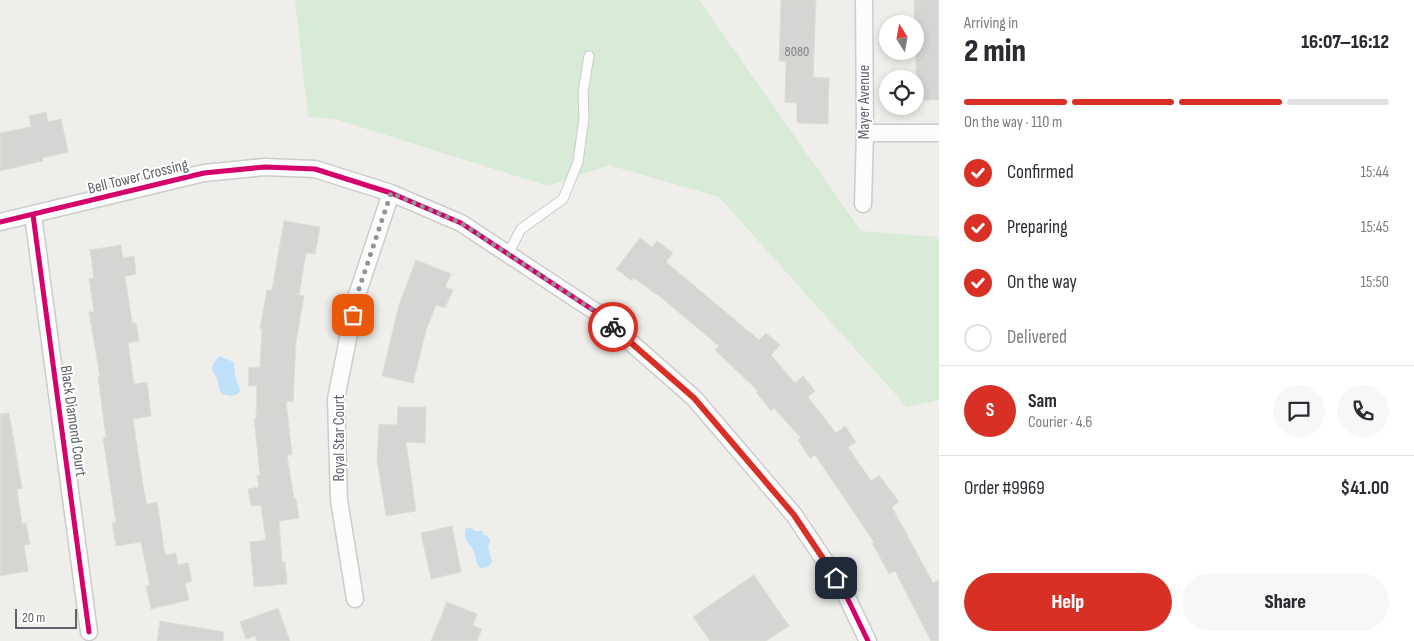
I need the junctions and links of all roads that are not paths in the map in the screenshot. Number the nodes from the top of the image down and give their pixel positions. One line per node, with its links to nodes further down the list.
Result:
1 (864, 0): 3 (street, Mayer Avenue)
2 (589, 56): 9 (lane)
3 (865, 133): 4 (street); 6 (street, Mayer Avenue)
4 (939, 133)
5 (391, 193): 7 (street, Bell Tower Crossing); 9 (street, Bell Tower Crossing); 10 (street, Royal Star Court)
6 (863, 204)
7 (33, 215): 8 (street, Bell Tower Crossing); 11 (street, Black Diamond Court)
8 (0, 222)
9 (508, 254): 12 (street, Bell Tower Crossing)
10 (355, 599)
11 (88, 632)
12 (868, 641)

